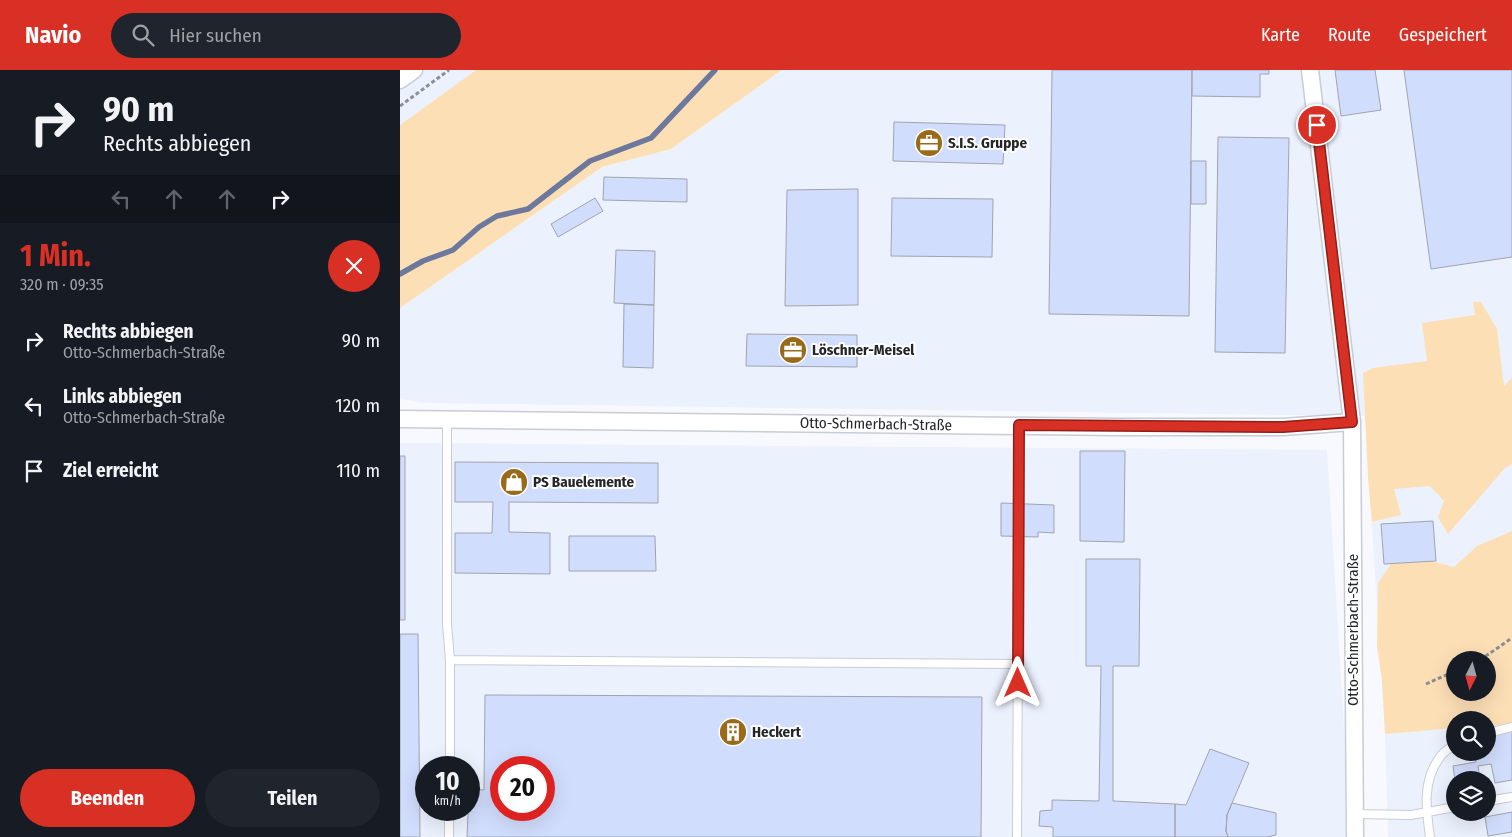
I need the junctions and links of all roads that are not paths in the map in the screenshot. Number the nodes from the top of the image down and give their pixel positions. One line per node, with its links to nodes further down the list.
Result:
1 (414, 70): 3 (street)
2 (1310, 70): 6 (street, Otto-Schmerbach-Straße)
3 (400, 80)
4 (400, 419): 5 (street, Otto-Schmerbach-Straße)
5 (447, 419): 7 (street, Otto-Schmerbach-Straße); 8 (lane)
6 (1352, 422): 7 (street, Otto-Schmerbach-Straße); 18 (street, Otto-Schmerbach-Straße)
7 (1019, 425): 9 (lane)
8 (450, 660): 9 (lane); 13 (lane)
9 (1018, 664): 21 (lane)
10 (1512, 727): 11 (lane)
11 (1496, 731)
12 (1446, 751): 17 (lane)
13 (450, 756)
14 (1512, 797): 15 (lane)
15 (1496, 800)
16 (1446, 809): 17 (lane)
17 (1427, 812): 18 (lane); 23 (lane)
18 (1355, 814): 22 (street, Otto-Schmerbach-Straße)
19 (449, 821): 20 (lane)
20 (449, 837)
21 (1017, 837)
22 (1355, 837)
23 (1430, 837)

